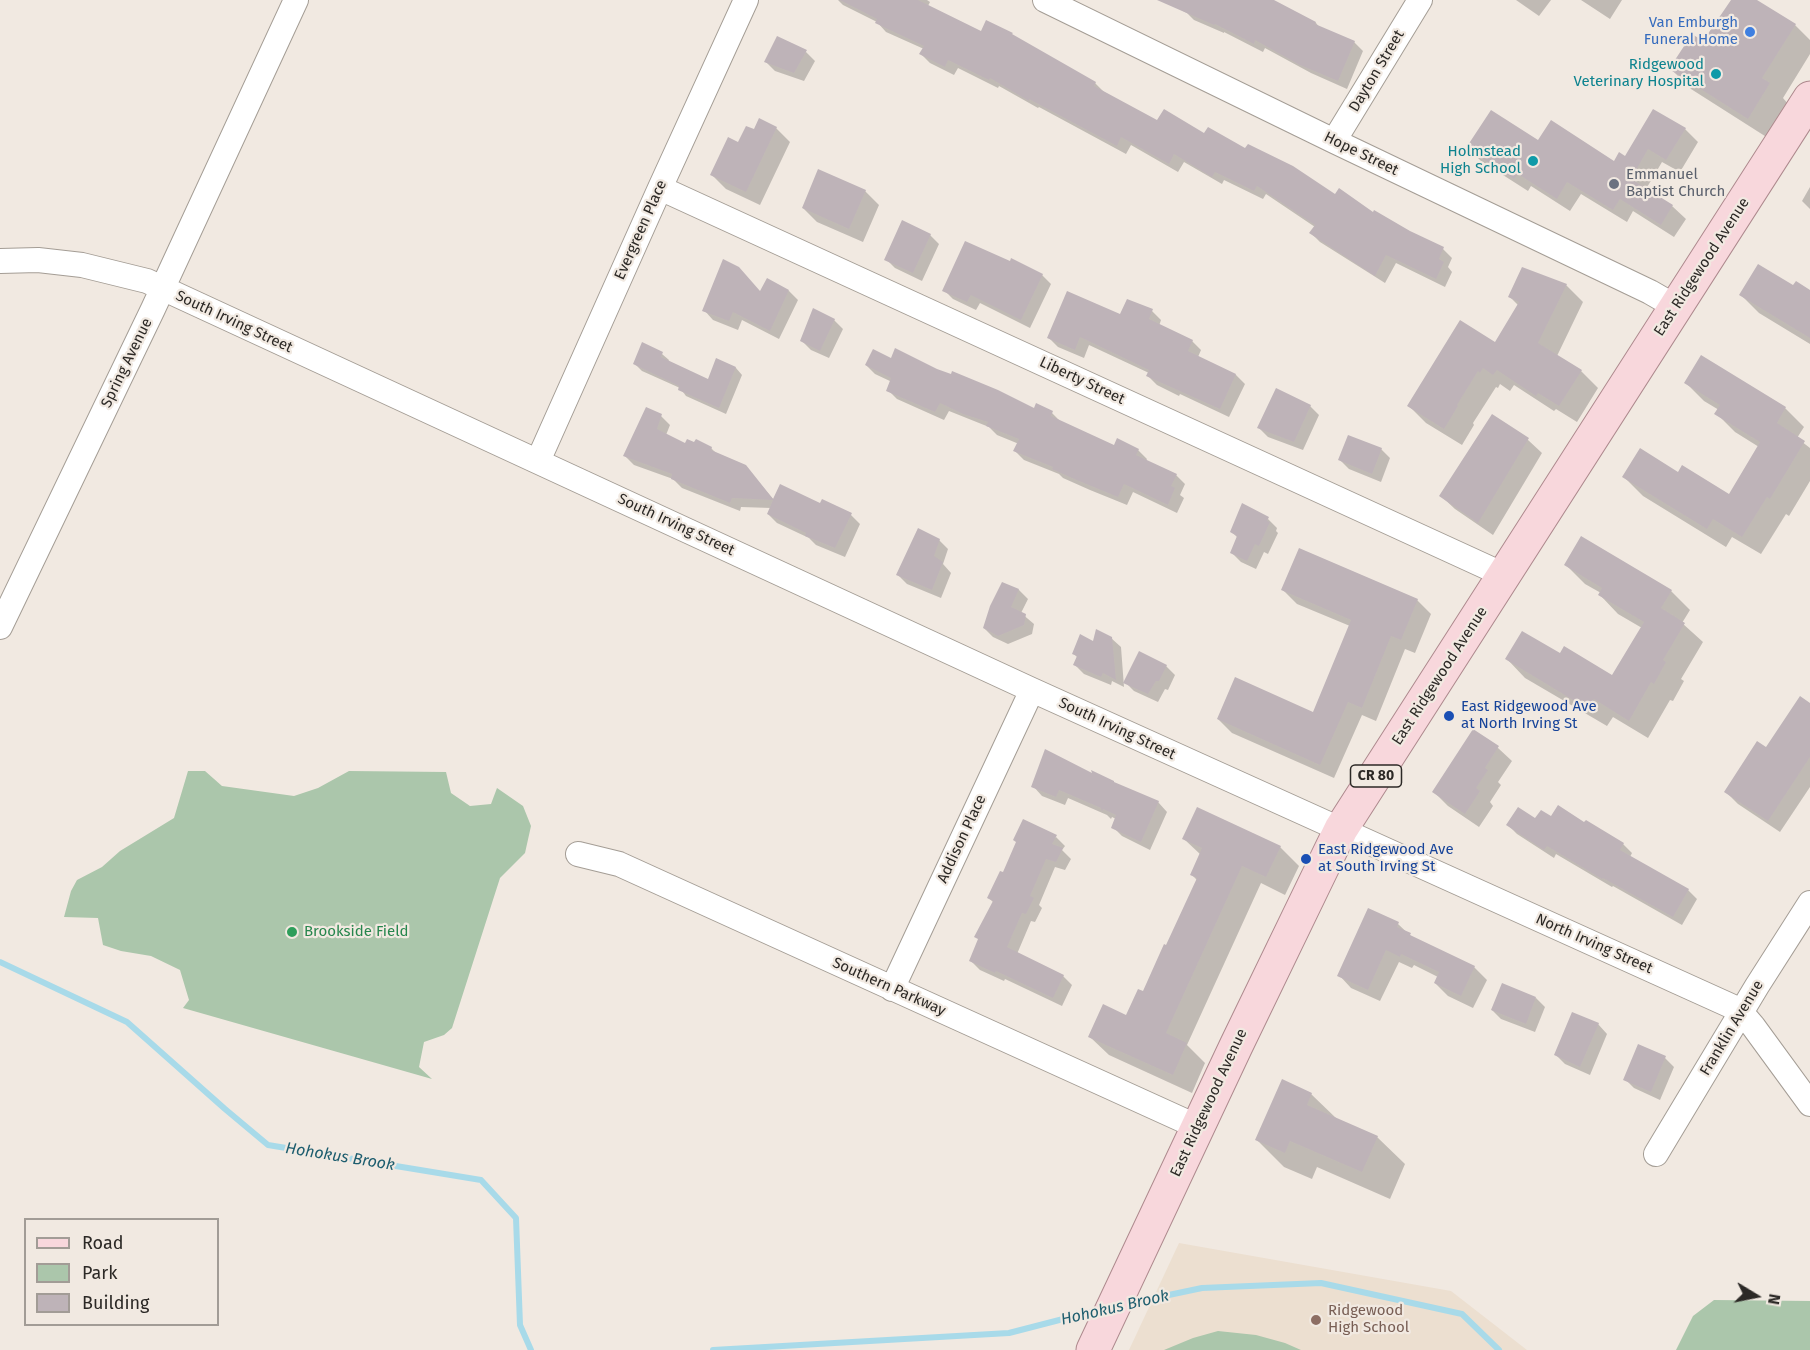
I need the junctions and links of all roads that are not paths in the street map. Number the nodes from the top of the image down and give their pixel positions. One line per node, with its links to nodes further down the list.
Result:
1 (296, 0): 9 (street, Spring Avenue)
2 (746, 0): 7 (street, Evergreen Place)
3 (1046, 0): 6 (street, Hope Street)
4 (1419, 0): 6 (street, Dayton Street)
5 (1810, 98): 10 (main road, East Ridgewood Avenue / CR 80)
6 (1334, 141): 10 (street, Hope Street)
7 (660, 188): 11 (street, Evergreen Place); 12 (street, Liberty Street)
8 (0, 261): 9 (street, South Irving Street)
9 (162, 288): 11 (street, South Irving Street); 13 (street, Spring Avenue)
10 (1676, 307): 12 (main road, East Ridgewood Avenue / CR 80)
11 (538, 462): 14 (street, South Irving Street)
12 (1504, 576): 15 (main road, East Ridgewood Avenue / CR 80)
13 (0, 627)
14 (1032, 690): 15 (street, South Irving Street); 18 (street, Addison Place)
15 (1341, 829): 19 (street, North Irving Street); 21 (main road, East Ridgewood Avenue / CR 80)
16 (578, 854): 18 (street, Southern Parkway)
17 (1810, 903): 19 (street, Franklin Avenue)
18 (892, 989): 21 (street, Southern Parkway)
19 (1741, 1012): 20 (street, North Irving Street); 22 (street, Franklin Avenue)
20 (1810, 1104)
21 (1198, 1127): 23 (main road, East Ridgewood Avenue / CR 80)
22 (1656, 1154)
23 (1093, 1350)

